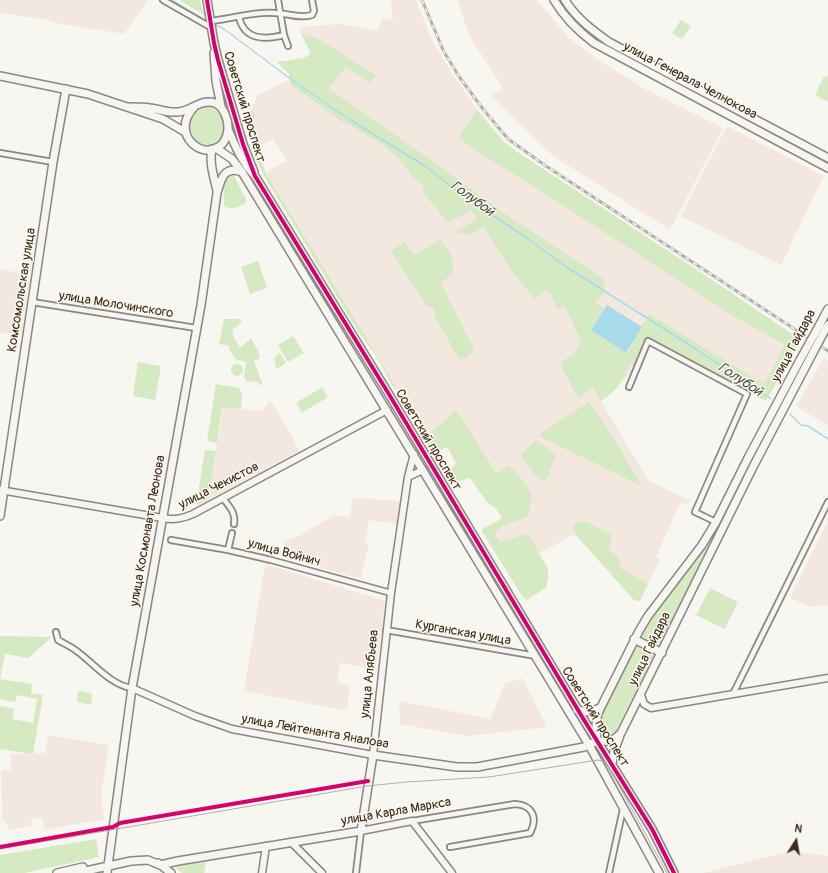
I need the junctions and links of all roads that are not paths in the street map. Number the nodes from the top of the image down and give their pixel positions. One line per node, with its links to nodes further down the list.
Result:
1 (163, 0): 9 (street)
2 (207, 0): 9 (main road, Советский проспект)
3 (278, 0): 7 (street)
4 (312, 0): 7 (street)
5 (554, 0): 15 (main road, улица Генерала Челнокова)
6 (565, 0): 13 (main road, улица Генерала Челнокова)
7 (280, 14): 8 (street); 10 (street)
8 (239, 16): 9 (street); 10 (street)
9 (211, 23): 11 (main road, Советский проспект)
10 (284, 35): 12 (street)
11 (214, 42): 18 (main road, Советский проспект); 28 (main road, Советский проспект)
12 (288, 46)
13 (662, 70): 15 (main road); 24 (main road, улица Генерала Челнокова)
14 (0, 76): 16 (main road)
15 (655, 76): 26 (main road, улица Генерала Челнокова)
16 (66, 89): 19 (main road); 25 (main road, Комсомольская улица)
17 (195, 106): 18 (main road); 19 (main road); 21 (main road)
18 (221, 106): 20 (main road)
19 (128, 107): 21 (main road)
20 (228, 129): 22 (main road); 28 (main road, Советский проспект)
21 (185, 132): 22 (main road)
22 (214, 149): 27 (main road, Советский проспект); 29 (main road, улица Космонавта Леонова)
23 (0, 153): 25 (street)
24 (828, 158)
25 (53, 162): 30 (main road, Комсомольская улица)
26 (828, 168)
27 (242, 172): 29 (main road, улица Космонавта Леонова); 36 (main road, Советский проспект)
28 (255, 176): 61 (main road, Советский проспект)
29 (217, 194): 33 (main road, улица Космонавта Леонова)
30 (32, 302): 33 (street, улица Молочинского); 40 (main road, Комсомольская улица)
31 (828, 309): 32 (main road, улица Гайдара)
32 (824, 327): 34 (main road, улица Гайдара, bridge)
33 (196, 328): 44 (main road, улица Космонавта Леонова)
34 (804, 362): 45 (main road, улица Гайдара); 54 (main road, улица Гайдара)
35 (629, 387): 45 (street)
36 (387, 410): 37 (main road, Советский проспект); 41 (street, улица Чекистов)
37 (414, 454): 38 (main road, Советский проспект); 39 (street, улица Алябьева)
38 (423, 470): 39 (street); 55 (main road, Советский проспект)
39 (408, 477): 50 (street, улица Алябьева)
40 (2, 491): 43 (main road, Комсомольская улица); 44 (street, улица Чекистов)
41 (223, 498): 44 (street, улица Чекистов); 46 (street)
42 (828, 502): 58 (street)
43 (0, 516)
44 (162, 518): 57 (main road, улица Космонавта Леонова)
45 (716, 522): 53 (main road, улица Гайдара)
46 (234, 524)
47 (232, 533): 49 (street)
48 (171, 540): 49 (street, улица Войнич)
49 (228, 550): 50 (street, улица Войнич)
50 (391, 593): 51 (street, улица Алябьева)
51 (386, 630): 55 (street, Курганская улица); 65 (street, улица Алябьева)
52 (56, 632): 57 (street, улица Лейтенанта Яналова)
53 (634, 639): 54 (main road); 60 (main road, улица Гайдара)
54 (662, 653): 59 (main road, улица Гайдара)
55 (536, 656): 64 (main road, Советский проспект)
56 (828, 678): 58 (street)
57 (132, 688): 65 (street, улица Лейтенанта Яналова); 74 (main road, улица Космонавта Леонова)
58 (732, 694): 59 (street)
59 (641, 695): 62 (main road, улица Гайдара)
60 (600, 708): 61 (main road); 63 (main road, улица Гайдара)
61 (578, 710): 63 (main road, Советский проспект)
62 (621, 733): 63 (main road); 66 (main road, улица Гайдара)
63 (597, 741): 64 (main road, улица Лейтенанта Яналова); 66 (main road, Советский проспект)
64 (589, 744): 65 (main road, улица Лейтенанта Яналова); 67 (main road, Советский проспект)
65 (373, 755): 69 (main road, улица Алябьева)
66 (612, 764): 84 (main road, Советский проспект)
67 (623, 805): 82 (street); 83 (main road, Советский проспект)
68 (412, 821): 69 (street, улица Карла Маркса); 72 (street, улица Карла Маркса); 81 (street)
69 (361, 830): 70 (main road, улица Карла Маркса); 80 (street, улица Алябьева)
70 (291, 842): 71 (main road, улица Карла Маркса); 79 (street)
71 (266, 846): 73 (main road, улица Карла Маркса); 78 (street)
72 (450, 846)
73 (160, 865): 74 (main road, улица Карла Маркса); 77 (main road)
74 (108, 867): 75 (main road, улица Карла Маркса); 76 (main road, улица Карла Маркса)
75 (57, 873)
76 (77, 873)
77 (170, 873)
78 (262, 873)
79 (322, 873)
80 (356, 873)
81 (452, 873)
82 (609, 873)
83 (660, 873)
84 (674, 873)

